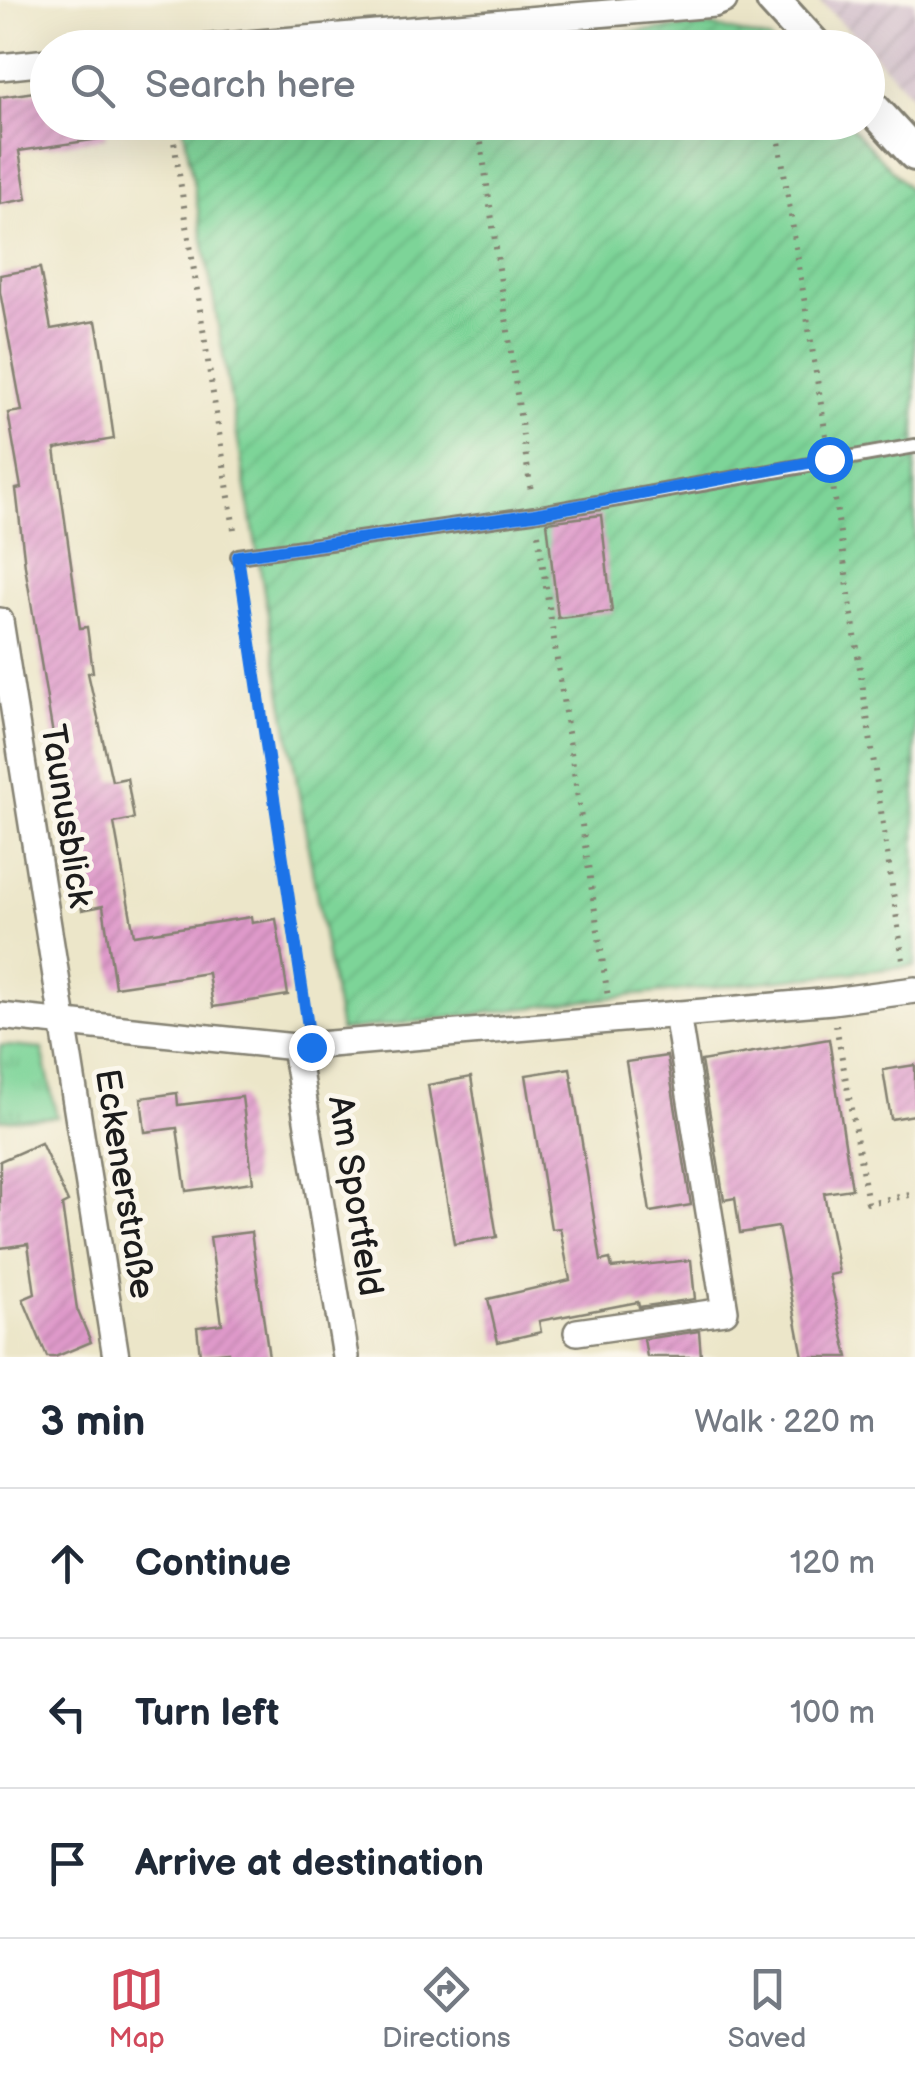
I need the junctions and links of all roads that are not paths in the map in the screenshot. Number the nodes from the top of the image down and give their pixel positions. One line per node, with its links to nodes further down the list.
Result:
1 (724, 0): 3 (street)
2 (773, 0): 4 (street)
3 (410, 30)
4 (800, 30)
5 (30, 64): 6 (street)
6 (0, 67)
7 (885, 121): 8 (street)
8 (915, 154)
9 (915, 446): 10 (lane)
10 (238, 556)
11 (0, 622): 15 (street, Taunusblick)
12 (910, 978): 13 (street)
13 (677, 1014): 16 (street); 17 (street)
14 (0, 1016): 15 (street)
15 (62, 1022): 16 (street); 18 (street, Eckenerstraße)
16 (303, 1047): 19 (street, Am Sportfeld)
17 (577, 1332)
18 (116, 1357)
19 (346, 1357)

